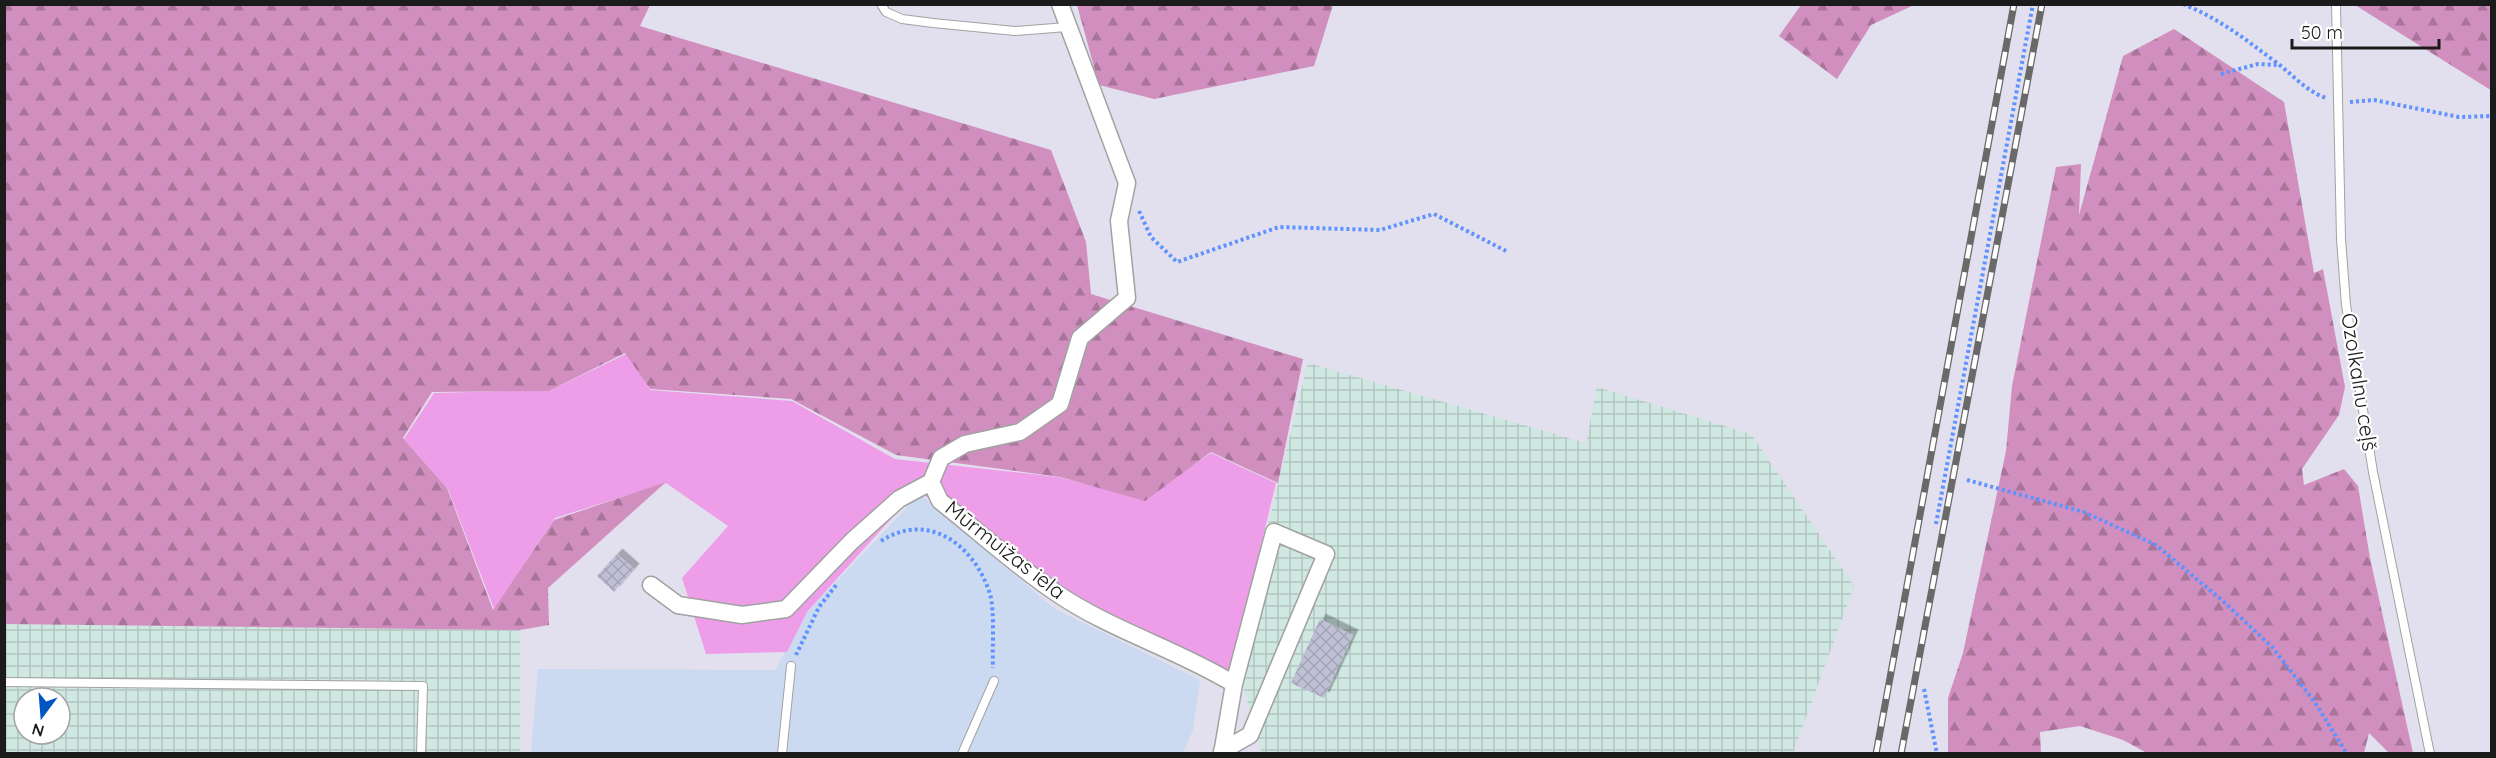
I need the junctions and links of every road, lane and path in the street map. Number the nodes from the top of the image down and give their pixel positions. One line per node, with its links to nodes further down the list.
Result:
1 (881, 4): 6 (lane)
2 (1060, 4): 6 (street)
3 (2033, 4): 15 (path)
4 (2183, 4): 7 (path)
5 (2336, 4): 9 (lane, Ozolkalnu ceļš)
6 (1067, 27): 11 (street)
7 (2279, 65): 8 (path); 9 (path)
8 (2221, 74)
9 (2338, 103): 10 (path); 30 (lane, Ozolkalnu ceļš)
10 (2492, 116)
11 (1127, 183): 12 (path); 14 (street, Mūrmuižas iela)
12 (1508, 252)
13 (1967, 480): 29 (path)
14 (931, 482): 18 (street); 22 (street, Mūrmuižas iela)
15 (1936, 524)
16 (875, 547): 20 (path)
17 (844, 576): 19 (path)
18 (651, 585)
19 (790, 666): 26 (lane)
20 (994, 681): 27 (lane)
21 (4, 682): 25 (lane)
22 (1234, 684): 24 (street); 24 (street)
23 (1924, 689): 28 (path)
24 (1222, 752)
25 (421, 753)
26 (782, 753)
27 (962, 753)
28 (1937, 753)
29 (2347, 753)
30 (2430, 753)

